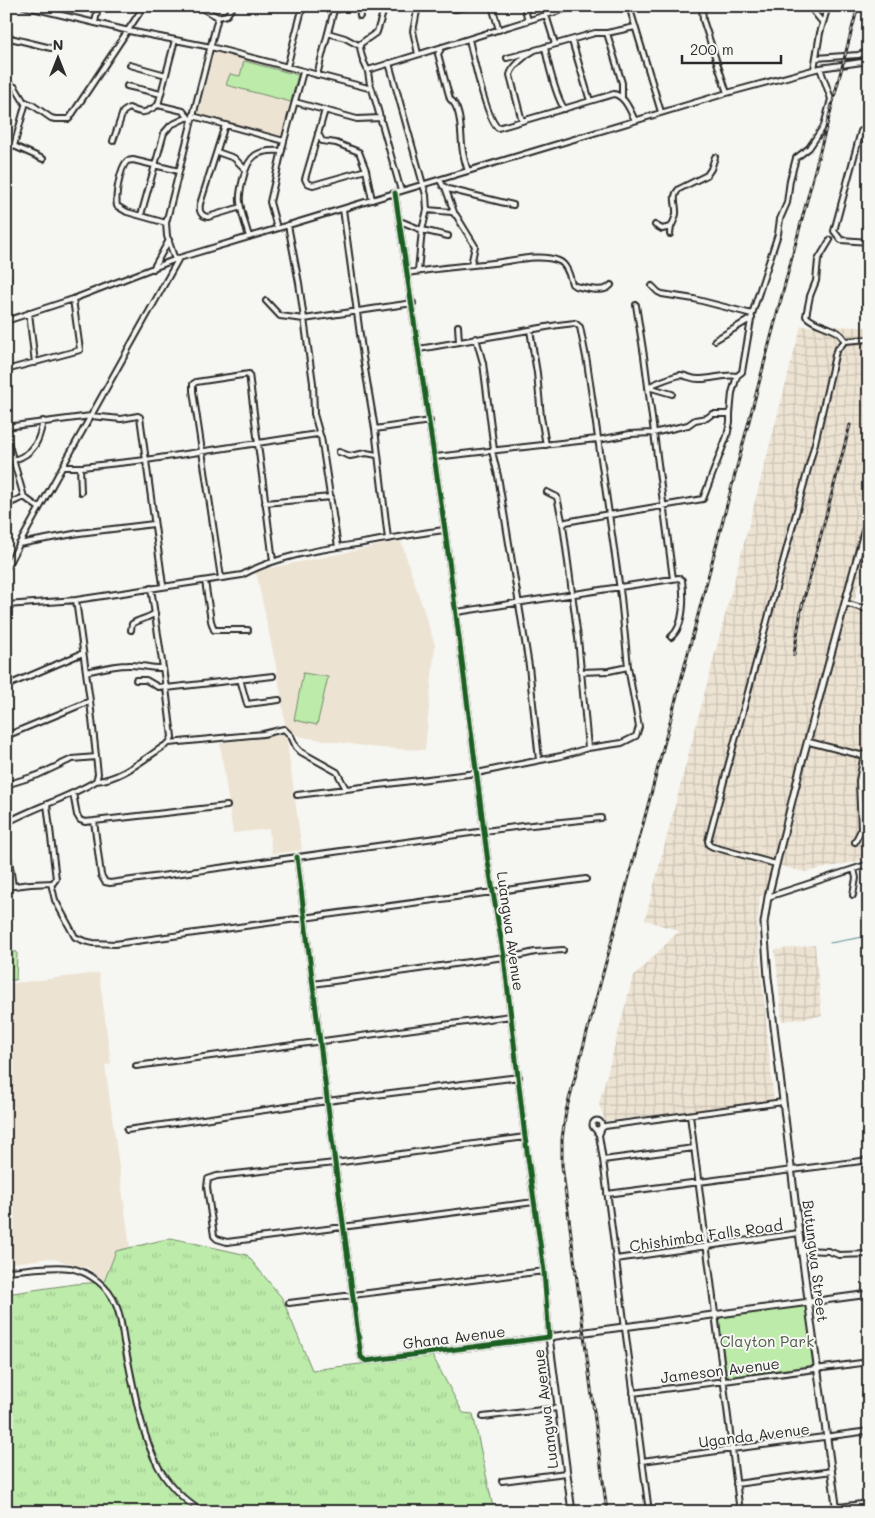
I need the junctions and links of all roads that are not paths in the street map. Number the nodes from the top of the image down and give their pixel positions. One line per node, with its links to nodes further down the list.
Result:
1 (24, 6): 19 (street)
2 (98, 6): 25 (street)
3 (144, 6): 29 (street)
4 (202, 6): 23 (street)
5 (233, 6): 23 (street)
6 (303, 6): 50 (street)
7 (357, 6): 20 (street); 22 (street)
8 (385, 6): 37 (street)
9 (418, 6): 44 (street)
10 (450, 6): 11 (street)
11 (471, 6)
12 (492, 6): 28 (street)
13 (524, 6): 24 (street)
14 (575, 6): 21 (street)
15 (629, 6): 27 (street)
16 (702, 6): 59 (street)
17 (809, 6): 26 (street)
18 (828, 6): 26 (street)
19 (33, 7): 25 (street)
20 (334, 8): 30 (street)
21 (546, 15): 24 (street); 36 (street)
22 (360, 16)
23 (218, 17): 41 (street)
24 (528, 20): 28 (street)
25 (95, 23): 29 (street)
26 (824, 23): 46 (street)
27 (636, 27): 31 (street); 68 (street)
28 (499, 30): 33 (street)
29 (129, 31): 34 (street); 63 (street)
30 (328, 33): 37 (street); 55 (street)
31 (607, 33): 35 (street); 61 (street)
32 (6, 37): 40 (street)
33 (469, 39): 38 (street); 72 (street)
34 (175, 40): 41 (street); 54 (street)
35 (572, 41): 36 (street); 62 (street)
36 (555, 44): 39 (street)
37 (360, 46): 52 (street)
38 (442, 47): 44 (street); 88 (street)
39 (545, 47): 42 (street); 66 (street)
40 (51, 48)
41 (211, 48): 50 (street); 69 (street)
42 (532, 51): 45 (street); 72 (street)
43 (869, 53): 46 (street)
44 (418, 54): 48 (street)
45 (507, 58)
46 (816, 58): 51 (street)
47 (869, 62): 51 (street)
48 (389, 63): 52 (street); 90 (street)
49 (130, 65): 54 (street)
50 (287, 67): 53 (street)
51 (817, 68): 59 (street); 128 (street)
52 (368, 70): 58 (street)
53 (303, 72): 55 (street); 64 (street)
54 (166, 75): 60 (street)
55 (317, 75): 58 (street)
56 (6, 82): 63 (street)
57 (127, 86): 60 (street)
58 (372, 89): 70 (street)
59 (727, 93): 68 (street)
60 (161, 94): 65 (street)
61 (622, 98): 62 (street); 71 (street)
62 (590, 101): 66 (street)
63 (26, 102): 79 (street)
64 (295, 102): 67 (street); 78 (street)
65 (158, 105): 69 (street); 77 (street)
66 (565, 108): 72 (street)
67 (324, 110): 70 (street); 75 (street)
68 (661, 112): 71 (street)
69 (190, 117): 73 (street); 84 (street); 86 (street)
70 (381, 118): 92 (street)
71 (635, 120): 88 (street)
72 (522, 121)
73 (224, 125): 78 (street); 81 (street)
74 (869, 130): 113 (street)
75 (318, 133): 87 (street); 87 (street)
76 (6, 141): 79 (street)
77 (113, 141)
78 (284, 141): 80 (street)
79 (14, 146): 83 (street)
80 (282, 151): 85 (street); 106 (street)
81 (217, 152): 85 (street); 96 (street)
82 (715, 157): 105 (street)
83 (43, 159)
84 (156, 165): 86 (street); 99 (street); 99 (street)
85 (245, 169): 96 (street)
86 (180, 170): 102 (street)
87 (366, 170): 94 (street)
88 (468, 171): 89 (street)
89 (440, 180): 90 (street); 91 (street)
90 (423, 185): 92 (street); 98 (street)
91 (445, 187): 95 (street); 100 (street)
92 (401, 192): 93 (street)
93 (396, 193): 94 (street); 101 (street, Luangwa Avenue)
94 (372, 200): 97 (street)
95 (513, 205)
96 (241, 207): 110 (street)
97 (343, 209): 103 (street); 126 (street)
98 (427, 210): 100 (street); 107 (street)
99 (141, 215): 102 (street)
100 (455, 215): 115 (street)
101 (400, 221): 107 (street); 118 (street, Luangwa Avenue)
102 (166, 223): 111 (street)
103 (288, 225): 106 (street); 129 (street)
104 (655, 225): 105 (street)
105 (671, 227): 108 (street)
106 (276, 228): 110 (street)
107 (422, 230): 109 (street); 117 (street)
108 (670, 234)
109 (448, 236)
110 (248, 237): 114 (street)
111 (169, 240): 114 (street); 116 (street)
112 (830, 240): 136 (street)
113 (869, 242)
114 (177, 259): 116 (street); 145 (street)
115 (471, 265): 117 (street); 119 (street)
116 (153, 268): 121 (street)
117 (418, 271): 118 (street)
118 (408, 272): 123 (street, Luangwa Avenue)
119 (611, 285)
120 (652, 286): 128 (street)
121 (73, 299): 127 (street); 139 (street)
122 (266, 301): 129 (street)
123 (413, 303): 126 (street); 138 (street, Luangwa Avenue)
124 (636, 305): 142 (street)
125 (6, 311): 130 (street)
126 (357, 311): 129 (street); 149 (street)
127 (29, 314): 130 (street); 139 (street)
128 (752, 316): 135 (street); 141 (street)
129 (304, 319): 151 (street)
130 (8, 320)
131 (458, 326): 137 (street)
132 (530, 330): 133 (street); 153 (street); 155 (street)
133 (476, 338): 137 (street); 156 (street)
134 (869, 339): 136 (street)
135 (715, 340)
136 (845, 341): 235 (street)
137 (460, 342): 138 (street)
138 (419, 349): 146 (street, Luangwa Avenue)
139 (35, 363): 140 (street)
140 (6, 370)
141 (737, 376): 142 (street); 144 (street)
142 (648, 387): 143 (street); 150 (street)
143 (672, 394)
144 (730, 414): 150 (street); 171 (street)
145 (91, 416): 147 (street); 162 (street); 163 (street)
146 (430, 421): 149 (street); 160 (street, Luangwa Avenue)
147 (42, 422): 148 (street); 161 (street)
148 (6, 427)
149 (375, 429): 159 (street)
150 (653, 432): 153 (street); 171 (street)
151 (320, 434): 154 (street); 168 (street)
152 (6, 435): 161 (street)
153 (597, 439): 155 (street); 174 (street)
154 (257, 443): 157 (street); 157 (street); 169 (street)
155 (546, 445): 156 (street)
156 (493, 450): 160 (street); 191 (street)
157 (202, 452): 162 (street); 183 (street)
158 (339, 452): 159 (street)
159 (378, 456): 178 (street)
160 (435, 457): 177 (street, Luangwa Avenue)
161 (14, 460): 167 (street)
162 (146, 460): 164 (street); 175 (street)
163 (64, 467): 164 (street); 172 (street)
164 (80, 468): 165 (street)
165 (81, 492)
166 (547, 492): 176 (street)
167 (24, 497): 170 (street); 172 (street)
168 (330, 497): 169 (street); 180 (street)
169 (265, 503): 181 (street)
170 (6, 505)
171 (663, 506): 174 (street); 184 (street)
172 (39, 508): 179 (street)
173 (869, 514): 192 (main road, Butungwa Street)
174 (609, 515): 176 (street); 187 (street)
175 (154, 524): 179 (street); 186 (street)
176 (562, 525): 189 (street)
177 (445, 530): 178 (street); 195 (street, Luangwa Avenue)
178 (388, 539): 180 (street)
179 (19, 544): 182 (street)
180 (338, 547): 181 (street)
181 (273, 561): 183 (street)
182 (6, 568)
183 (221, 578): 185 (street)
184 (673, 579): 187 (street); 199 (street)
185 (206, 580): 186 (street); 198 (street)
186 (164, 586): 188 (street)
187 (620, 586): 189 (street); 201 (street)
188 (151, 588): 190 (street); 196 (street)
189 (572, 594): 191 (street); 204 (street)
190 (76, 600): 193 (street); 200 (street)
191 (518, 603): 195 (street); 219 (street)
192 (846, 603): 194 (street); 213 (main road, Butungwa Street)
193 (6, 605)
194 (869, 610)
195 (457, 612): 220 (street, Luangwa Avenue)
196 (155, 613): 197 (street); 202 (street)
197 (131, 630)
198 (248, 630)
199 (671, 637)
200 (83, 653): 203 (street); 208 (street)
201 (628, 667): 204 (street); 215 (street)
202 (163, 668): 203 (street); 209 (street)
203 (86, 672): 211 (street)
204 (581, 672): 215 (street)
205 (273, 676): 206 (street)
206 (240, 679): 209 (street); 210 (street)
207 (136, 680): 209 (street)
208 (6, 686)
209 (166, 687): 214 (street)
210 (279, 700)
211 (90, 701): 212 (street); 218 (street)
212 (6, 736)
213 (809, 742): 217 (street); 235 (main road, Butungwa Street)
214 (169, 744): 221 (street); 223 (street)
215 (588, 748): 219 (street)
216 (869, 750): 217 (street)
217 (864, 754): 233 (street)
218 (96, 756): 221 (street); 222 (street)
219 (539, 760): 220 (street)
220 (477, 773): 223 (street); 231 (street, Luangwa Avenue)
221 (96, 781): 224 (street)
222 (6, 785)
223 (346, 789): 225 (street)
224 (73, 793): 226 (street); 229 (street)
225 (297, 795)
226 (47, 804): 230 (street); 239 (street)
227 (227, 806): 229 (street)
228 (601, 818): 231 (street)
229 (94, 821): 234 (street)
230 (6, 823)
231 (485, 832): 234 (street); 242 (street, Luangwa Avenue)
232 (6, 841): 240 (street)
233 (855, 842)
234 (297, 857): 245 (street)
235 (776, 864): 244 (main road, Butungwa Street)
236 (869, 864): 237 (street)
237 (854, 869): 243 (street); 244 (street)
238 (586, 879): 242 (street)
239 (51, 883): 240 (street); 245 (street)
240 (13, 886): 241 (street)
241 (6, 888)
242 (493, 892): 245 (street); 247 (street, Luangwa Avenue)
243 (852, 895)
244 (768, 897): 254 (main road, Butungwa Street)
245 (304, 917): 248 (street)
246 (563, 950): 247 (street)
247 (504, 958): 248 (street); 249 (street, Luangwa Avenue)
248 (313, 984): 250 (street)
249 (510, 1016): 250 (street); 252 (street, Luangwa Avenue)
250 (320, 1041): 251 (street); 253 (street)
251 (136, 1066)
252 (519, 1077): 253 (street); 260 (street, Luangwa Avenue)
253 (327, 1101): 258 (street); 264 (street)
254 (784, 1102): 255 (street); 265 (main road, Butungwa Street)
255 (690, 1115): 256 (street); 261 (street)
256 (602, 1125): 257 (street); 257 (street); 259 (street)
257 (594, 1129): 259 (street)
258 (127, 1130)
259 (599, 1133): 262 (street)
260 (525, 1137): 264 (street); 268 (street, Luangwa Avenue)
261 (694, 1148): 262 (street); 266 (street)
262 (603, 1160): 267 (street)
263 (869, 1160): 265 (street)
264 (335, 1162): 269 (street); 269 (street)
265 (792, 1169): 266 (street); 270 (main road, Butungwa Street)
266 (698, 1182): 267 (street); 271 (street)
267 (607, 1194): 274 (street)
268 (534, 1202): 269 (street); 275 (street, Luangwa Avenue)
269 (343, 1227): 278 (street)
270 (799, 1233): 271 (street, Chishimba Falls Road); 272 (main road, Butungwa Street)
271 (706, 1246): 274 (street, Chishimba Falls Road); 281 (street)
272 (802, 1250): 273 (street); 279 (main road, Butungwa Street)
273 (869, 1254)
274 (616, 1259): 282 (street)
275 (544, 1271): 278 (street); 283 (street, Luangwa Avenue)
276 (6, 1272): 299 (street)
277 (869, 1294): 279 (main road, Ghana Avenue)
278 (352, 1296): 280 (street); 283 (street, Ghana Avenue)
279 (809, 1302): 281 (main road, Ghana Avenue); 285 (main road, Butungwa Street)
280 (289, 1304)
281 (715, 1314): 282 (main road, Ghana Avenue); 286 (street)
282 (624, 1326): 283 (main road, Ghana Avenue); 287 (street)
283 (549, 1337): 288 (main road, Luangwa Avenue)
284 (869, 1362): 285 (street, Jameson Avenue)
285 (817, 1368): 286 (street, Jameson Avenue); 291 (main road, Butungwa Street)
286 (724, 1381): 287 (street, Jameson Avenue); 292 (street)
287 (633, 1393): 293 (street)
288 (558, 1408): 289 (street); 295 (main road, Luangwa Avenue)
289 (483, 1417)
290 (869, 1431): 291 (street, Uganda Avenue)
291 (827, 1437): 292 (street, Uganda Avenue); 294 (main road, Butungwa Street)
292 (732, 1449): 293 (street, Uganda Avenue); 297 (street)
293 (642, 1461): 304 (street)
294 (832, 1471): 297 (street); 300 (main road, Butungwa Street)
295 (566, 1474): 296 (street); 303 (main road, Luangwa Avenue)
296 (502, 1482)
297 (736, 1484): 305 (street)
298 (869, 1503): 300 (street)
299 (192, 1505): 301 (street); 302 (street)
300 (837, 1510): 306 (street)
301 (189, 1512)
302 (202, 1512)
303 (572, 1512)
304 (648, 1512)
305 (740, 1512)
306 (802, 1512)

